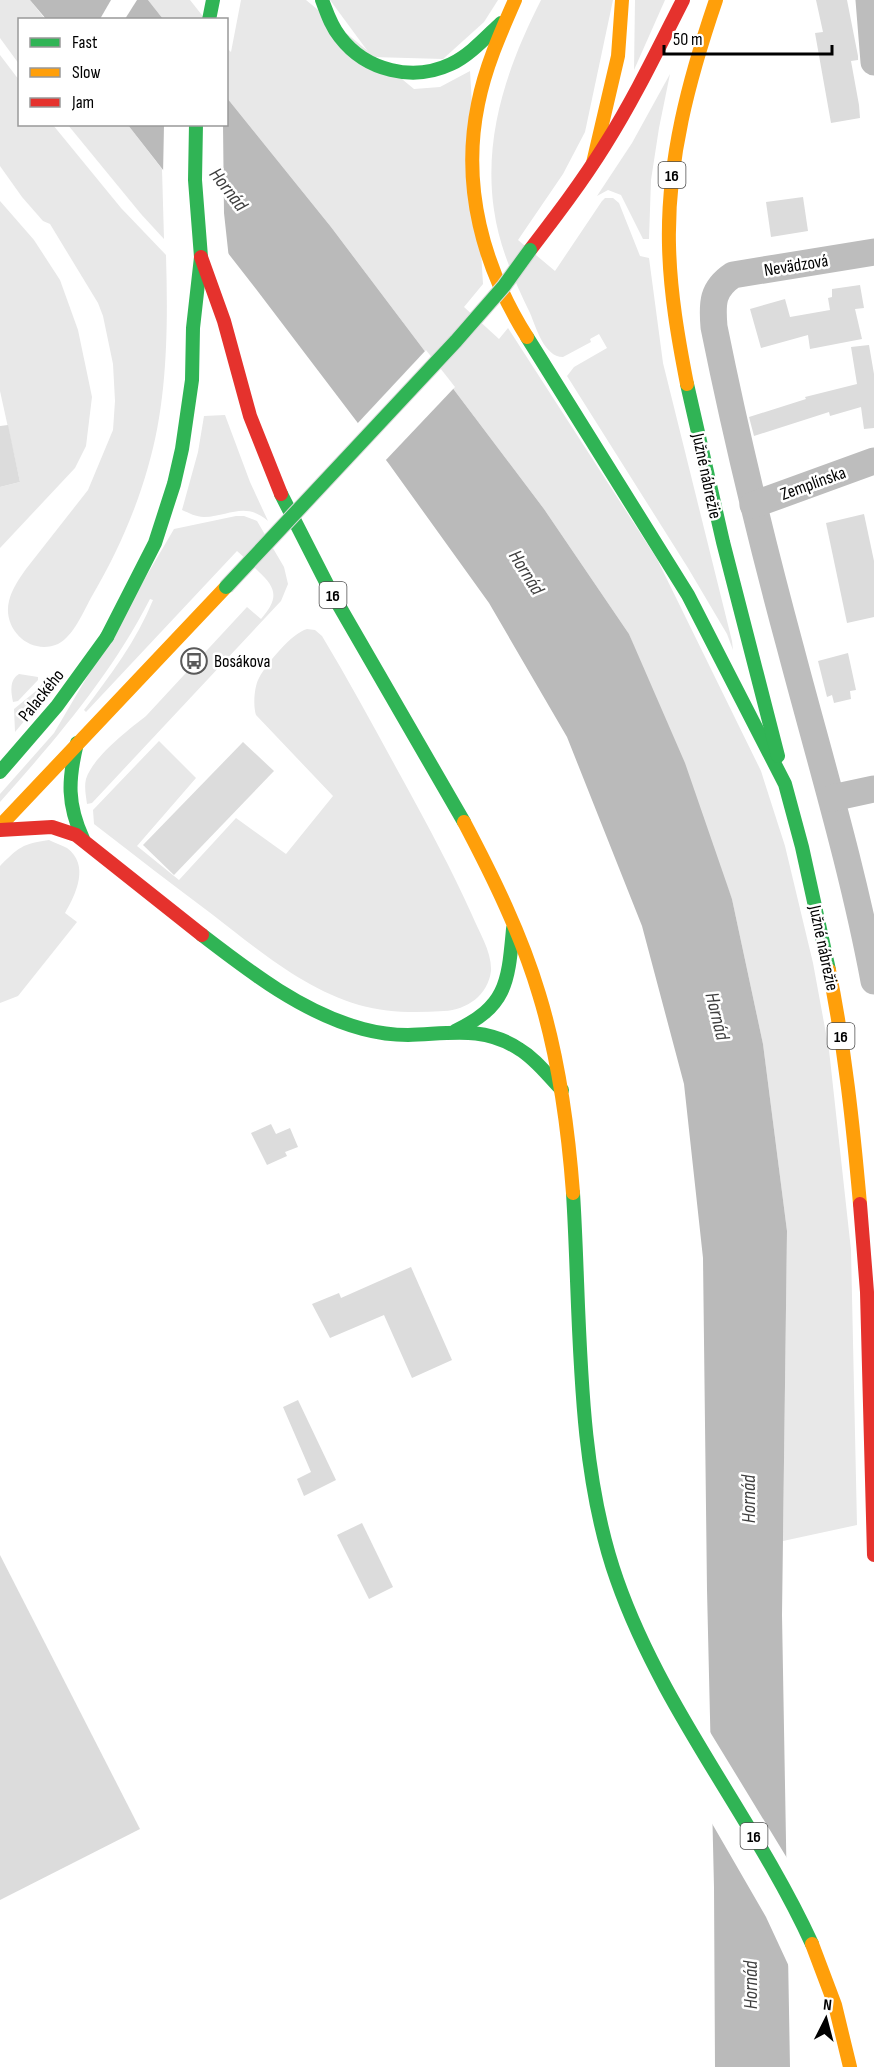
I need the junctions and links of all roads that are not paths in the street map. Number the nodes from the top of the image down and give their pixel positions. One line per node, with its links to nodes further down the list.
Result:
1 (213, 0): 8 (main road)
2 (321, 0): 9 (main road)
3 (515, 0): 9 (main road)
4 (622, 0): 12 (main road)
5 (683, 0): 12 (main road)
6 (716, 0): 19 (main road, Južné nábrežie / 16)
7 (869, 0): 10 (street)
8 (209, 18)
9 (506, 18): 19 (main road)
10 (874, 62)
11 (196, 126): 14 (main road, 16)
12 (593, 164): 17 (main road, bridge)
13 (874, 252): 16 (street, Nevädzová)
14 (201, 257): 18 (main road, Palackého); 24 (main road, 16)
15 (874, 461): 16 (street, Zemplínska)
16 (753, 505): 21 (street)
17 (77, 743): 22 (main road); 23 (main road)
18 (0, 772)
19 (785, 784): 28 (main road, Južné nábrežie / 16)
20 (874, 789): 21 (street)
21 (832, 798): 25 (street)
22 (0, 828): 23 (main road)
23 (83, 840): 26 (main road)
24 (513, 924): 26 (main road); 27 (main road, 16)
25 (874, 981)
26 (455, 1031): 27 (main road)
27 (562, 1090): 30 (main road, 16)
28 (874, 1534): 29 (main road, Južné nábrežie / 16)
29 (874, 1555)
30 (850, 2067)

